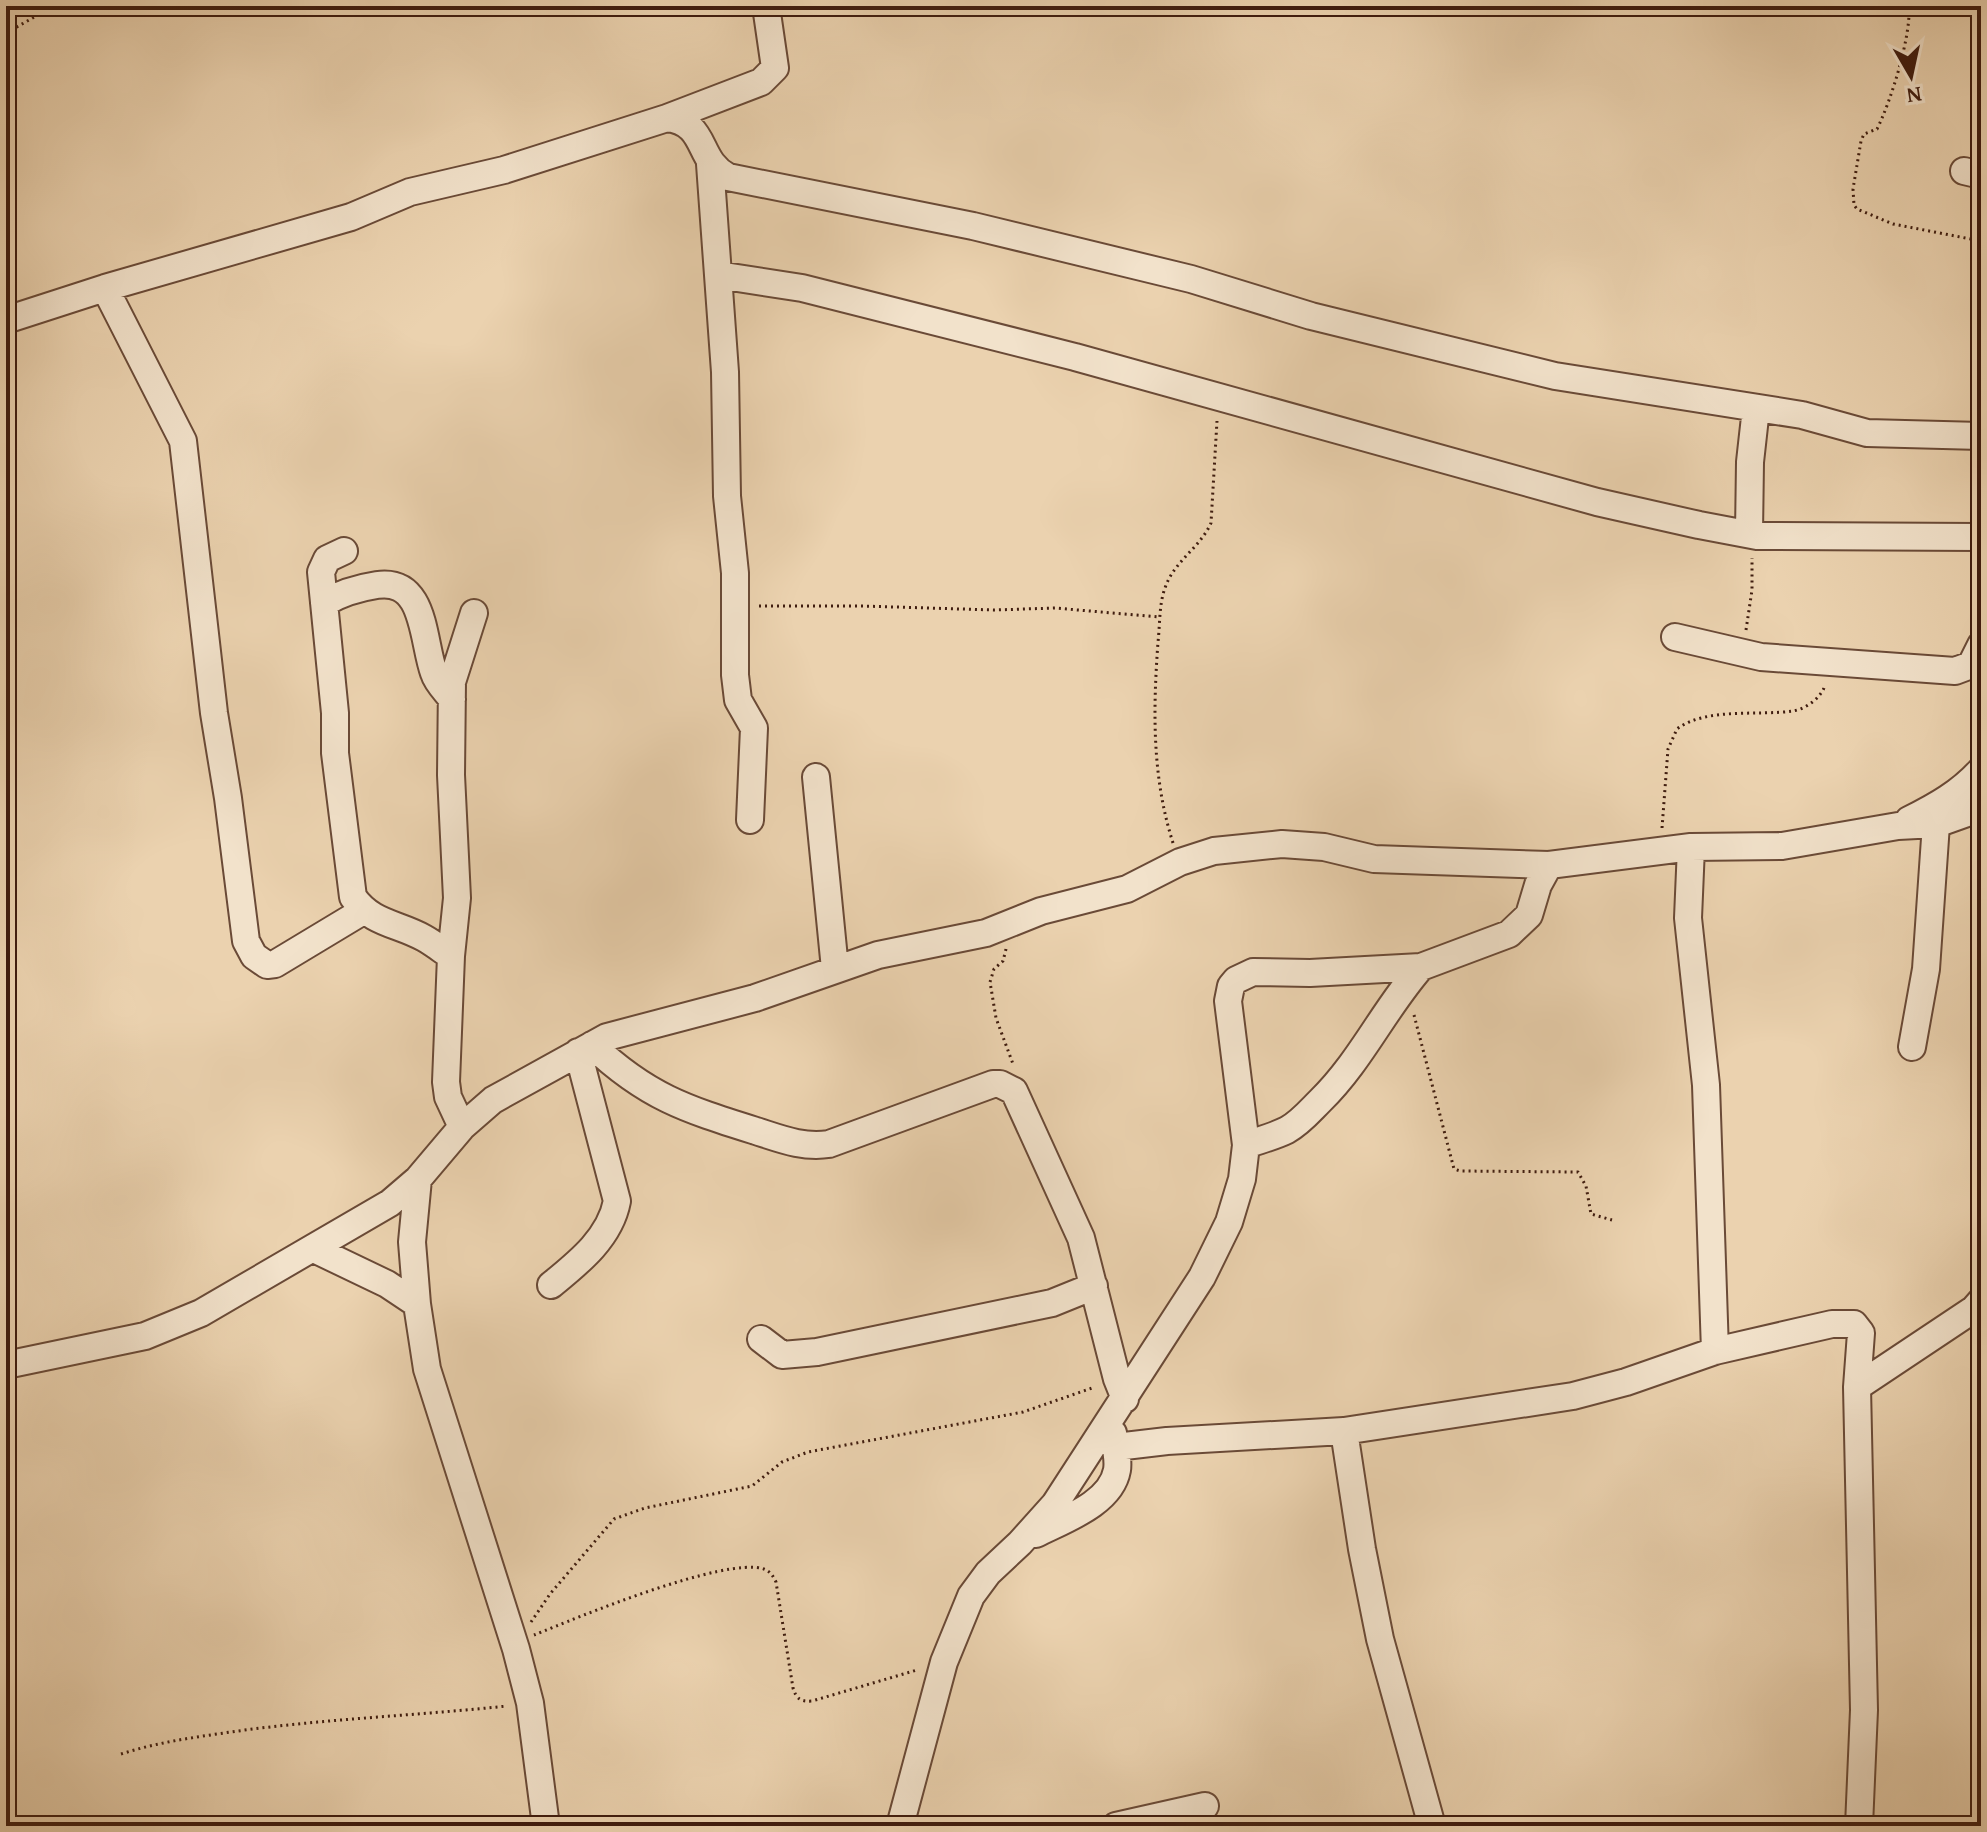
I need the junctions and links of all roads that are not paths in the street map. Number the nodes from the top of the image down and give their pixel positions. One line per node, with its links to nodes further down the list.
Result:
1 (766, 6): 2 (street)
2 (667, 118): 3 (street); 5 (street)
3 (710, 164): 4 (street); 7 (street)
4 (718, 275): 9 (street); 20 (street)
5 (105, 288): 6 (street); 25 (street)
6 (6, 320)
7 (1756, 408): 8 (street); 9 (street)
8 (1981, 436)
9 (1750, 534): 10 (street)
10 (1981, 537)
11 (344, 551): 12 (street)
12 (324, 603): 16 (street); 25 (street)
13 (474, 613): 16 (street)
14 (1675, 637): 15 (street)
15 (1981, 645)
16 (452, 699): 26 (street)
17 (1981, 770): 22 (street)
18 (816, 777): 27 (street)
19 (1981, 808): 21 (street)
20 (750, 820)
21 (1936, 824): 22 (street); 29 (street)
22 (1898, 826): 23 (street)
23 (1691, 847): 24 (street); 40 (street)
24 (1549, 865): 27 (street); 28 (street)
25 (363, 911): 26 (street)
26 (451, 956): 31 (street)
27 (835, 969): 30 (street)
28 (1413, 975): 32 (street); 32 (street)
29 (1912, 1047)
30 (585, 1049): 31 (street); 35 (street); 36 (street)
31 (462, 1127): 33 (street)
32 (1246, 1145): 43 (street)
33 (418, 1179): 34 (street); 38 (street)
34 (314, 1249): 38 (street); 41 (street)
35 (551, 1285)
36 (1094, 1286): 39 (street); 43 (street)
37 (1981, 1301): 42 (street)
38 (417, 1304): 48 (street)
39 (761, 1339)
40 (1715, 1351): 42 (street); 44 (street)
41 (6, 1365)
42 (1857, 1387): 52 (street)
43 (1118, 1398): 45 (street); 46 (street)
44 (1344, 1431): 45 (street); 51 (street)
45 (1116, 1447): 46 (street)
46 (1020, 1543): 49 (street)
47 (1205, 1806): 50 (street)
48 (546, 1826)
49 (900, 1826)
50 (1116, 1826)
51 (1432, 1826)
52 (1859, 1826)

